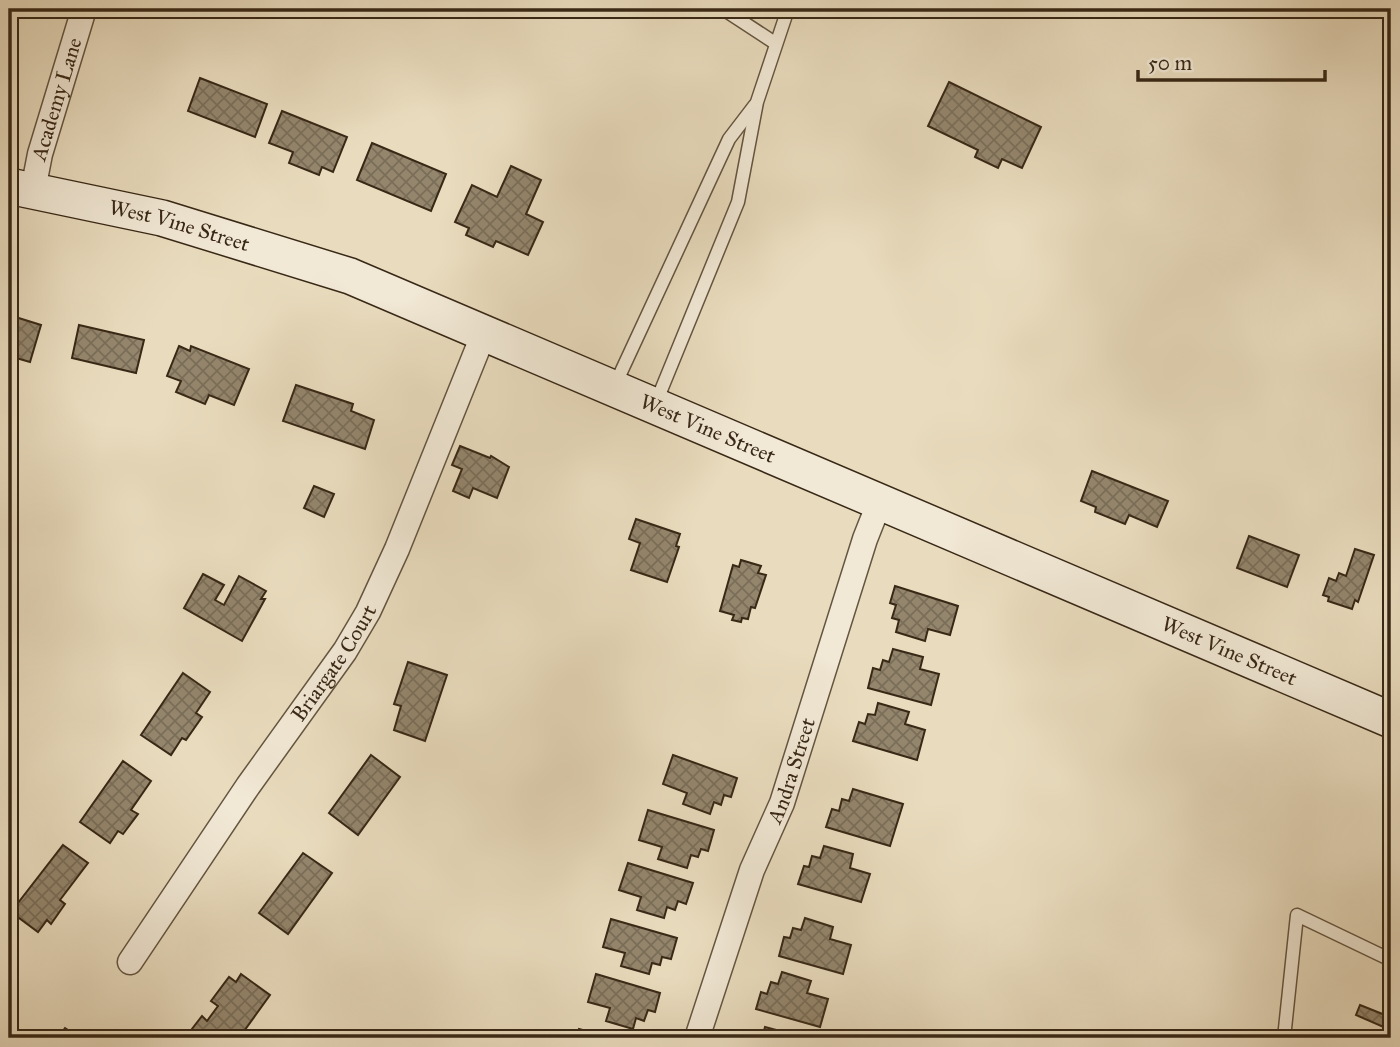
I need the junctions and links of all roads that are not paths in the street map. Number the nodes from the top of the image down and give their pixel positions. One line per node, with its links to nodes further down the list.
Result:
1 (84, 9): 6 (street, Academy Lane)
2 (723, 9): 4 (lane)
3 (788, 9): 4 (lane)
4 (775, 43): 5 (lane)
5 (757, 102): 8 (lane); 9 (lane)
6 (21, 188): 7 (main road, West Vine Street)
7 (484, 333): 8 (main road, West Vine Street); 13 (street, Briargate Court)
8 (614, 388): 9 (main road, West Vine Street)
9 (655, 405): 10 (main road, West Vine Street)
10 (880, 501): 11 (main road, West Vine Street); 14 (street, Andra Street)
11 (1391, 720)
12 (1391, 960): 15 (lane)
13 (130, 962)
14 (697, 1038)
15 (1284, 1038)

